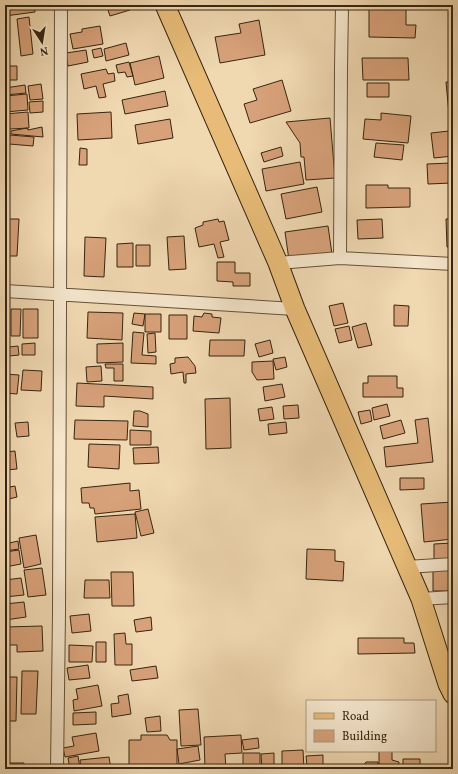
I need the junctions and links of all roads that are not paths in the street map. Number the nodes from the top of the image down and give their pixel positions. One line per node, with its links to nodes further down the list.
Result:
1 (61, 5): 8 (street)
2 (165, 5): 5 (main road)
3 (342, 5): 4 (street)
4 (340, 258): 5 (street); 6 (street)
5 (278, 263): 9 (main road)
6 (453, 264)
7 (5, 291): 8 (street)
8 (61, 294): 9 (street); 15 (street)
9 (295, 309): 11 (main road)
10 (453, 564): 11 (street)
11 (407, 567): 13 (main road)
12 (453, 597): 13 (street)
13 (421, 599): 14 (main road)
14 (451, 688)
15 (57, 769)

